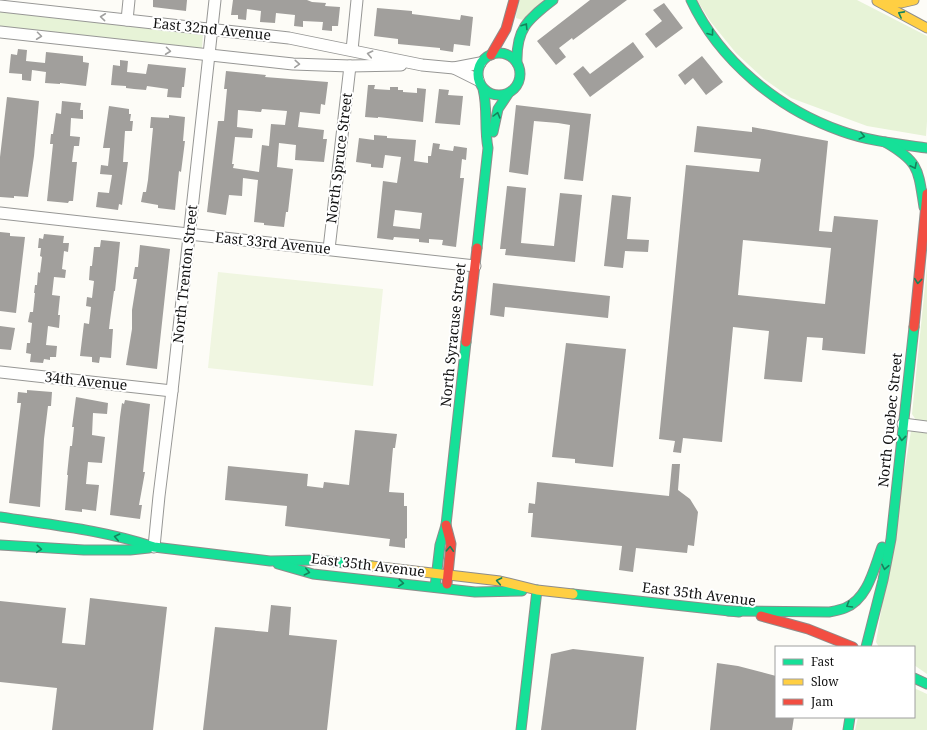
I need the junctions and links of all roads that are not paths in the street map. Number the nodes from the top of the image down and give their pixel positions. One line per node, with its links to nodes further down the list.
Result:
1 (129, 0): 11 (street)
2 (215, 0): 13 (street, North Trenton Street)
3 (357, 0): 15 (street)
4 (514, 0): 16 (street)
5 (554, 0): 18 (street, one-way to 5)
6 (691, 0): 25 (street, one-way to 25)
7 (874, 0): 12 (street, one-way to 7)
8 (879, 0): 9 (street)
9 (914, 0)
10 (0, 6): 11 (street, East 32nd Avenue, one-way to 10)
11 (127, 20): 13 (street, East 32nd Avenue)
12 (927, 28)
13 (212, 30): 15 (street, East 32nd Avenue); 17 (street, North Trenton Street)
14 (0, 32): 17 (street, East 32nd Avenue, one-way to 17)
15 (352, 50): 20 (street, East 32nd Avenue, one-way to 15)
16 (491, 55): 18 (street); 19 (street)
17 (209, 56): 21 (street, East 32nd Avenue, one-way to 21); 31 (street, North Trenton Street)
18 (517, 62): 24 (street)
19 (480, 64): 22 (street, East 32nd Avenue); 23 (street)
20 (422, 65): 21 (street, East 32nd Avenue); 22 (street, East 32nd Avenue)
21 (350, 66): 32 (street, North Spruce Street)
22 (454, 68): 23 (street, East 32nd Avenue)
23 (480, 84): 24 (street); 26 (street, North Syracuse Street)
24 (508, 94): 26 (street, North Syracuse Street, one-way to 24)
25 (885, 142): 27 (street); 30 (street, one-way to 30)
26 (488, 148): 33 (street, North Syracuse Street)
27 (927, 148)
28 (927, 194): 30 (street, North Quebec Street)
29 (0, 213): 31 (street, East 33rd Avenue)
30 (925, 215): 36 (street, North Quebec Street, one-way to 36)
31 (190, 234): 32 (street, East 33rd Avenue); 35 (street, North Trenton Street)
32 (329, 250): 33 (street, East 33rd Avenue)
33 (475, 266): 40 (street, North Syracuse Street)
34 (0, 372): 35 (street, 34th Avenue)
35 (172, 391): 42 (street, North Trenton Street)
36 (903, 424): 37 (street); 39 (street, North Quebec Street, one-way to 39)
37 (927, 427)
38 (0, 517): 42 (street, East 35th Avenue, one-way to 38)
39 (893, 523): 49 (street, one-way to 49); 51 (street, North Quebec Street, one-way to 51)
40 (446, 525): 44 (street, North Syracuse Street); 45 (street, North Syracuse Street, one-way to 40)
41 (0, 545): 42 (street, East 35th Avenue, one-way to 42)
42 (154, 547): 43 (street, East 35th Avenue)
43 (270, 561): 44 (street, East 35th Avenue); 46 (street, East 35th Avenue, one-way to 46)
44 (437, 572): 45 (street, East 35th Avenue); 46 (street, North Syracuse Street)
45 (448, 574): 47 (street, North Syracuse Street); 48 (street, East 35th Avenue, one-way to 45)
46 (435, 587): 47 (street, East 35th Avenue)
47 (446, 588): 48 (street, East 35th Avenue)
48 (537, 590): 49 (street, East 35th Avenue); 55 (street)
49 (728, 611): 50 (street, East 35th Avenue)
50 (851, 646)
51 (866, 646)
52 (915, 678): 53 (street)
53 (927, 684)
54 (850, 718): 56 (street)
55 (521, 730)
56 (848, 730)

